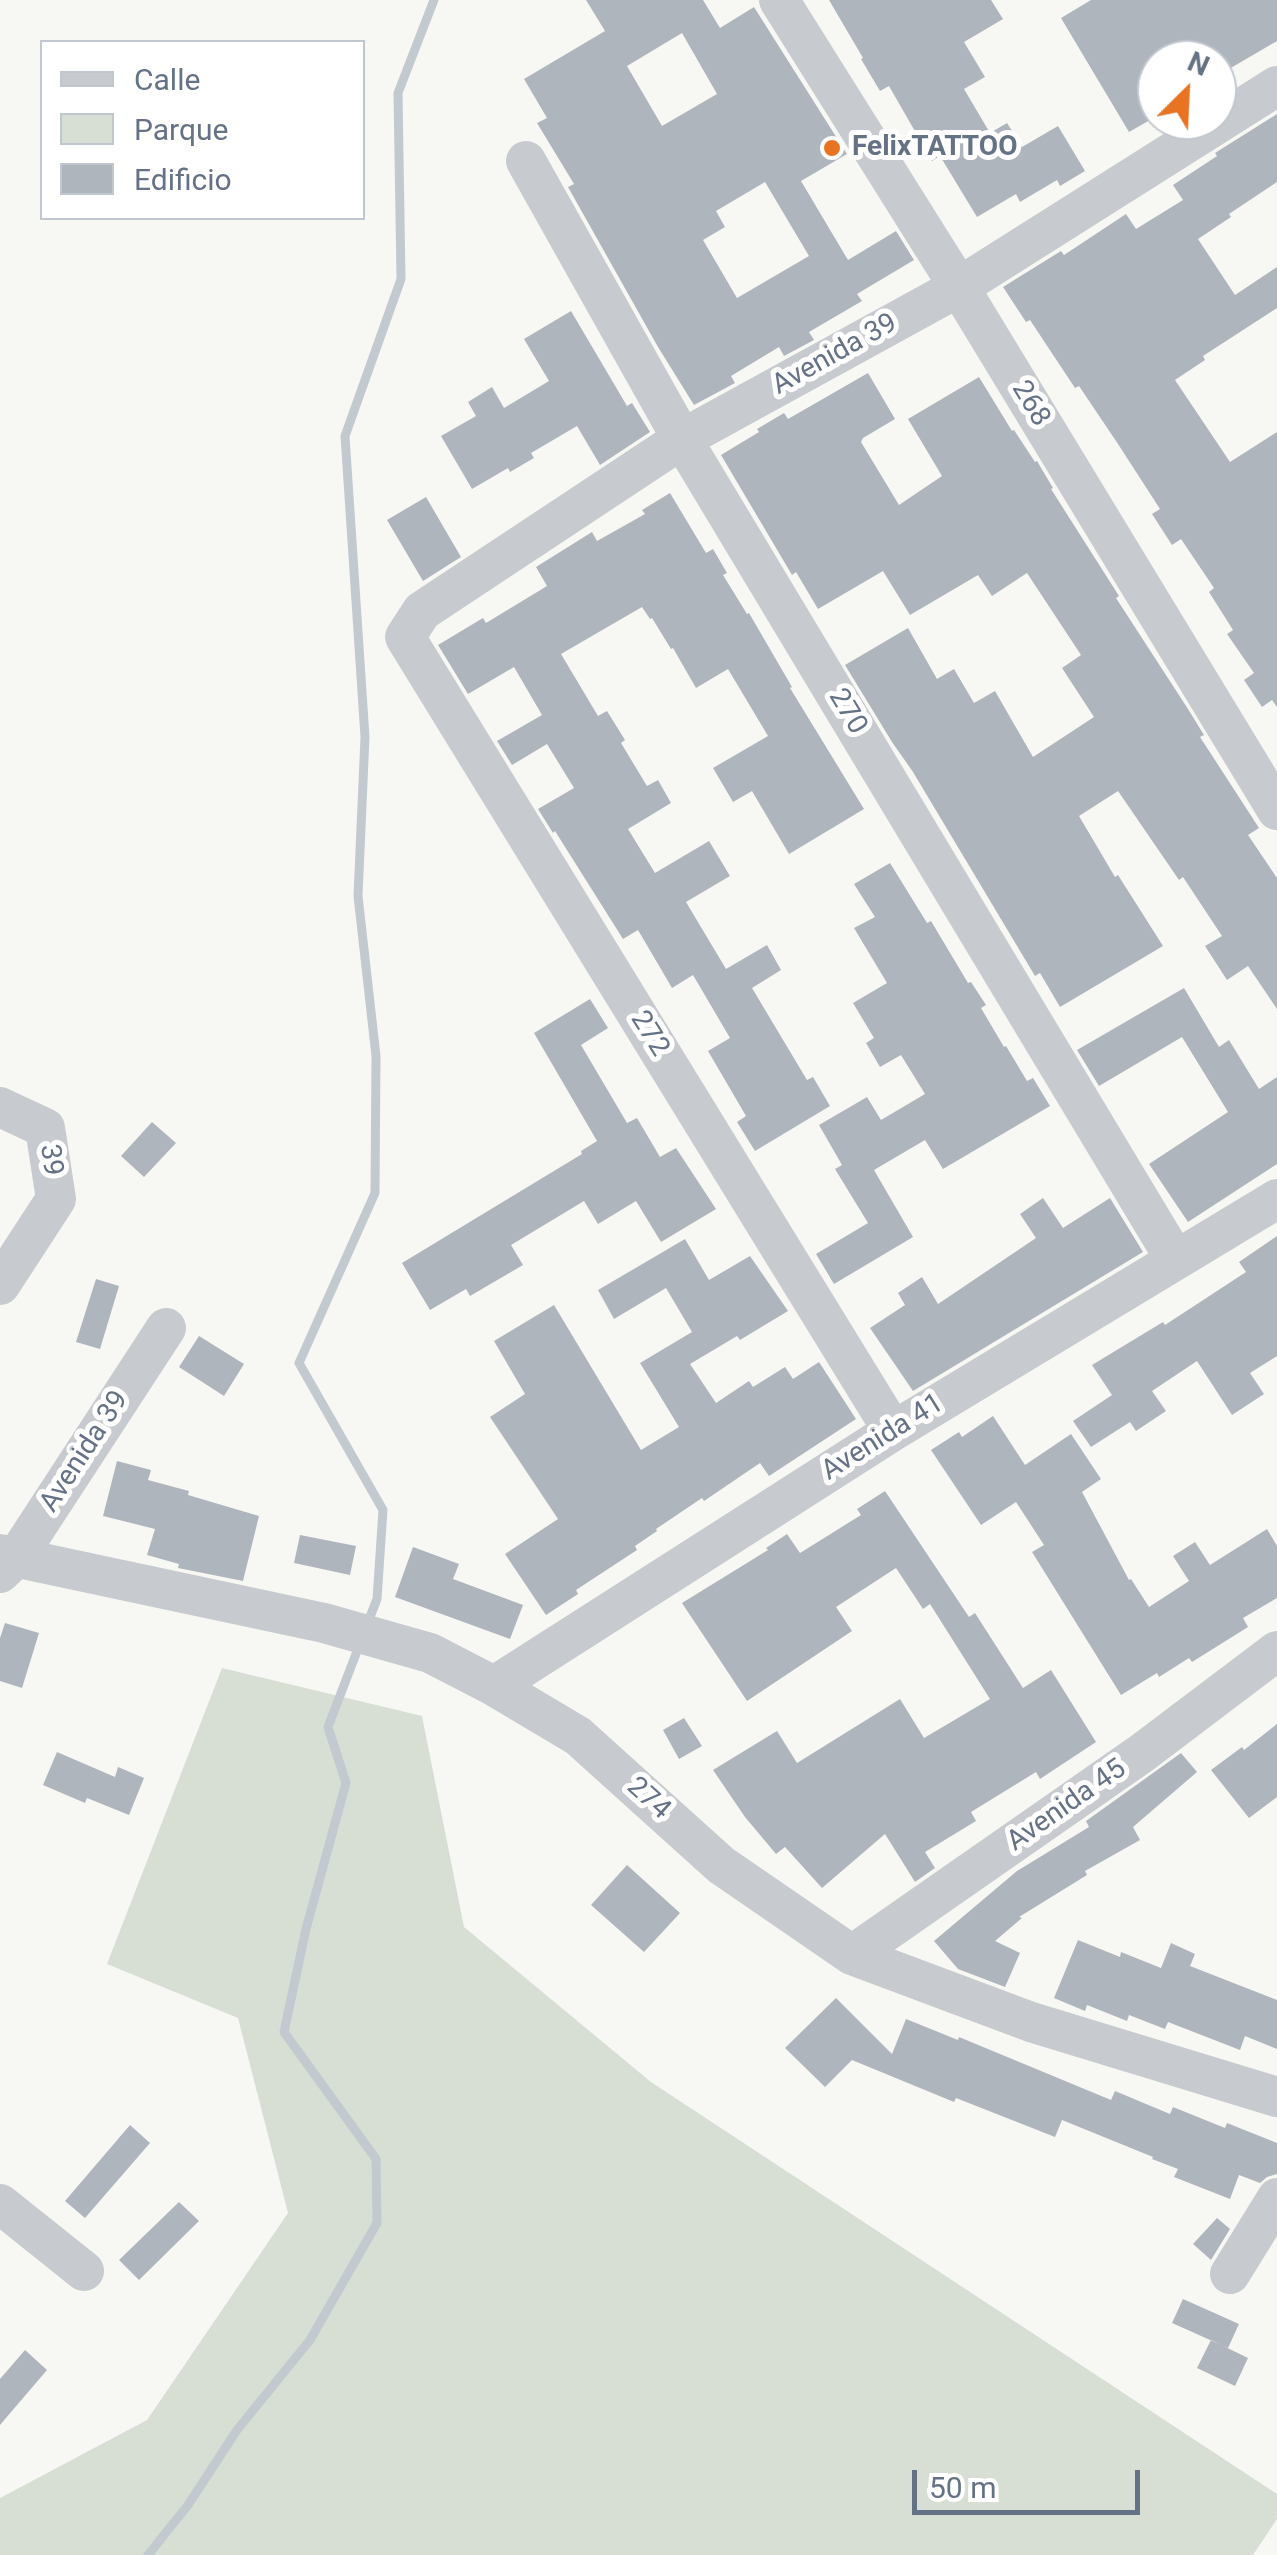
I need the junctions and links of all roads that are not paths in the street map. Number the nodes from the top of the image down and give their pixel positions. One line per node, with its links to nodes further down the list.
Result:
1 (779, 0): 4 (street, 268)
2 (1277, 86): 4 (street, Avenida 39)
3 (526, 161): 5 (street, 270)
4 (958, 287): 5 (street, Avenida 39); 7 (street, 268)
5 (682, 439): 6 (street, Avenida 39); 10 (street, 270)
6 (405, 638): 13 (street, 272)
7 (1277, 810)
8 (0, 1107): 11 (street, 39)
9 (1277, 1199): 10 (street, Avenida 41)
10 (1176, 1259): 13 (street, Avenida 41)
11 (0, 1285)
12 (166, 1328): 14 (street, Avenida 39)
13 (893, 1431): 16 (street, Avenida 41)
14 (5, 1562): 16 (street, 274)
15 (1277, 1651): 17 (street, Avenida 45)
16 (494, 1686): 17 (street, 274)
17 (852, 1955): 18 (street, 274)
18 (1277, 2097)
19 (1277, 2198): 22 (street)
20 (0, 2204): 21 (street)
21 (84, 2270)
22 (1230, 2274)

